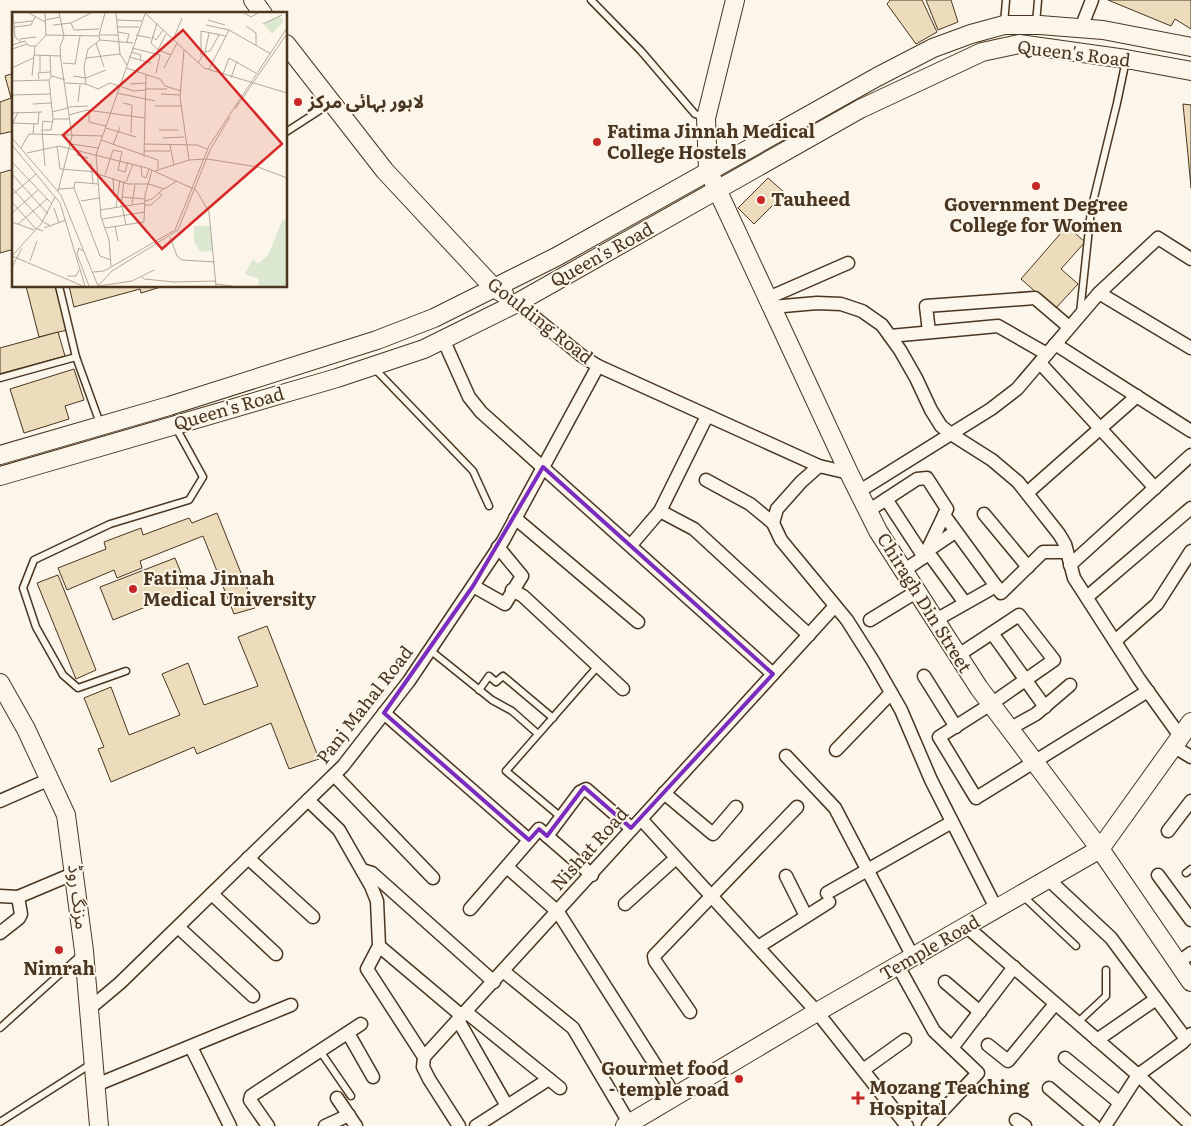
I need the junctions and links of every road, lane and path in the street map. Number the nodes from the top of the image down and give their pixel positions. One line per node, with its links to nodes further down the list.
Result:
1 (252, 0): 7 (main road)
2 (591, 0): 16 (lane)
3 (735, 0): 16 (main road)
4 (1006, 0): 8 (lane)
5 (1038, 0): 9 (lane)
6 (1092, 0): 10 (street)
7 (261, 12)
8 (1004, 25): 9 (main road, Queen's Road); 18 (main road, Queen's Road)
9 (1036, 25): 10 (main road, Queen's Road)
10 (1081, 28): 12 (main road, Queen's Road)
11 (288, 47): 15 (main road, Goulding Road)
12 (1191, 47)
13 (1126, 59): 14 (main road, Queen's Road); 19 (main road, Queen's Road); 27 (lane)
14 (1191, 71)
15 (331, 103): 17 (lane); 23 (main road, Goulding Road)
16 (706, 118): 18 (main road)
17 (288, 131)
18 (708, 170): 19 (main road, Chiragh Din Street); 23 (main road, Queen's Road)
19 (718, 189): 25 (main road, Chiragh Din Street); 26 (main road, Queen's Road)
20 (1191, 259): 24 (street)
21 (848, 263): 25 (street)
22 (59, 288): 34 (lane)
23 (494, 288): 26 (main road, Goulding Road); 42 (main road, Queen's Road)
24 (1099, 293): 27 (street); 33 (street)
25 (770, 302): 30 (street); 50 (main road, Chiragh Din Street)
26 (517, 303): 31 (main road, Queen's Road); 37 (street, Goulding Road)
27 (1079, 316): 28 (street)
28 (1069, 327): 29 (street); 32 (street)
29 (929, 332): 30 (street); 35 (street)
30 (890, 336): 45 (street)
31 (443, 339): 36 (main road, Queen's Road); 49 (street)
32 (1055, 344): 35 (street); 39 (street)
33 (1191, 348)
34 (76, 357): 38 (lane); 42 (lane)
35 (1043, 358): 43 (street); 45 (street)
36 (373, 366): 41 (main road, Queen's Road); 57 (lane)
37 (598, 366): 40 (street, Goulding Road); 49 (street, Panj Mahal Road)
38 (0, 378)
39 (1137, 396): 43 (street); 44 (street)
40 (707, 416): 48 (street, Goulding Road); 58 (street)
41 (174, 425): 51 (main road, Queen's Road); 90 (lane)
42 (101, 426): 46 (main road, Queen's Road)
43 (1100, 429): 53 (street); 55 (street)
44 (1191, 432)
45 (951, 434): 54 (street); 55 (street)
46 (0, 455)
47 (1191, 455): 53 (street)
48 (819, 466): 50 (street, Goulding Road); 64 (street)
49 (543, 467): 63 (street, Panj Mahal Road); 66 (street)
50 (849, 473): 54 (main road, Chiragh Din Street)
51 (0, 476)
52 (706, 480): 64 (street)
53 (1155, 488): 71 (street)
54 (858, 492): 59 (main road, Chiragh Din Street)
55 (1027, 494): 69 (street)
56 (886, 499): 59 (street); 61 (street); 70 (street)
57 (489, 506)
58 (660, 511): 66 (street); 85 (street)
59 (868, 511): 73 (main road, Chiragh Din Street)
60 (984, 514): 72 (street)
61 (944, 515): 65 (street); 70 (street)
62 (1188, 515): 78 (street)
63 (515, 518): 67 (street, Panj Mahal Road); 83 (street)
64 (773, 523): 80 (street)
65 (955, 532): 70 (street); 75 (street)
66 (630, 545): 91 (street)
67 (498, 547): 74 (street, Panj Mahal Road); 76 (street)
68 (1191, 551): 86 (street)
69 (1067, 552): 71 (street); 72 (street)
70 (925, 554): 73 (street); 79 (street)
71 (1070, 566): 78 (street)
72 (1028, 567): 75 (street)
73 (903, 571): 77 (main road, Chiragh Din Street)
74 (473, 586): 76 (street); 87 (street, Panj Mahal Road)
75 (996, 586): 79 (street)
76 (512, 590): 89 (street)
77 (916, 592): 81 (street); 82 (main road, Chiragh Din Street)
78 (1087, 597): 86 (street)
79 (966, 603): 82 (street)
80 (835, 606): 85 (street, Nishat Road); 99 (street)
81 (870, 620)
82 (934, 621): 88 (main road, Chiragh Din Street)
83 (638, 622)
84 (992, 633): 88 (street); 93 (street); 93 (street)
85 (809, 634): 91 (street, Nishat Road)
86 (1115, 641): 98 (street)
87 (430, 650): 97 (lane); 102 (street, Panj Mahal Road)
88 (957, 656): 100 (main road, Chiragh Din Street)
89 (598, 666): 96 (street); 103 (lane)
90 (126, 671)
91 (773, 674): 115 (street, Nishat Road)
92 (924, 676): 105 (street)
93 (1025, 680): 100 (street); 101 (street)
94 (0, 683): 114 (main road, مزنگ روڈ)
95 (1070, 685): 101 (street)
96 (623, 689)
97 (479, 690): 103 (lane); 107 (lane)
98 (1148, 691): 108 (street); 112 (street)
99 (891, 693): 109 (street); 123 (street)
100 (991, 704): 105 (street); 106 (main road, Chiragh Din Street)
101 (1045, 707): 106 (street)
102 (384, 713): 113 (street, Panj Mahal Road); 127 (street)
103 (553, 718): 107 (lane)
104 (1191, 722): 108 (main road, Temple Road)
105 (956, 727): 112 (street)
106 (1009, 729): 112 (main road, Chiragh Din Street)
107 (538, 734): 121 (lane)
108 (1176, 741): 111 (street); 128 (main road, Temple Road)
109 (836, 750)
110 (786, 756): 133 (street)
111 (1191, 757)
112 (1035, 763): 128 (main road, Chiragh Din Street)
113 (334, 775): 116 (street, Panj Mahal Road); 138 (street)
114 (50, 779): 117 (street); 134 (main road, مزنگ روڈ)
115 (664, 793): 120 (street); 122 (street, Nishat Road)
116 (308, 800): 129 (street, Panj Mahal Road); 132 (street)
117 (0, 801)
118 (1191, 801): 125 (street)
119 (797, 807): 143 (street)
120 (736, 808)
121 (562, 818): 124 (street); 126 (street)
122 (641, 819): 124 (street, Nishat Road); 130 (street)
123 (952, 822): 133 (street); 147 (street)
124 (631, 828): 135 (street, Nishat Road)
125 (1168, 831)
126 (547, 836): 127 (street); 135 (street)
127 (529, 840): 131 (street)
128 (1100, 849): 139 (main road, Temple Road); 160 (main road, Chiragh Din Street)
129 (248, 858): 140 (street, Panj Mahal Road); 150 (street)
130 (676, 858): 143 (street); 145 (street)
131 (507, 867): 146 (street); 148 (street)
132 (362, 870): 155 (street); 165 (street)
133 (868, 870): 149 (street); 161 (street)
134 (75, 874): 144 (street); 158 (main road, مزنگ روڈ)
135 (592, 875): 148 (street, Nishat Road)
136 (1158, 875): 151 (street)
137 (786, 876): 149 (street)
138 (433, 878)
139 (1048, 880): 141 (main road, Temple Road); 169 (street)
140 (212, 894): 152 (street, Panj Mahal Road); 159 (street)
141 (1022, 895): 147 (main road, Temple Road); 156 (lane)
142 (0, 896): 144 (street)
143 (711, 896): 157 (street); 173 (street)
144 (18, 897): 154 (street)
145 (625, 904)
146 (470, 908)
147 (997, 910): 153 (main road, Temple Road)
148 (558, 912): 164 (street, Nishat Road); 199 (street)
149 (806, 916): 157 (street)
150 (313, 917)
151 (1191, 920)
152 (178, 927): 168 (street); 172 (street, Panj Mahal Road)
153 (967, 927): 161 (main road, Temple Road); 162 (street)
154 (0, 933)
155 (380, 946): 176 (street); 188 (street)
156 (1076, 946)
157 (758, 947): 174 (street)
158 (84, 951): 172 (main road, مزنگ روڈ); 179 (lane)
159 (276, 954)
160 (1184, 958): 167 (main road, Chiragh Din Street)
161 (906, 962): 174 (main road, Temple Road); 186 (street)
162 (1014, 967): 171 (street); 175 (street)
163 (1106, 970): 177 (lane)
164 (503, 972): 165 (street, Nishat Road); 206 (street)
165 (494, 982): 176 (street, Nishat Road)
166 (945, 982): 175 (street)
167 (1191, 982)
168 (253, 996)
169 (1156, 999): 181 (street); 183 (street)
170 (291, 1004): 185 (street)
171 (1056, 1004): 177 (street); 184 (street)
172 (89, 1009): 190 (main road, مزنگ روڈ)
173 (690, 1012)
174 (817, 1012): 191 (street); 199 (main road, Temple Road)
175 (980, 1012): 186 (street)
176 (462, 1016): 188 (street, Nishat Road); 194 (street); 202 (street)
177 (1077, 1023): 183 (street)
178 (362, 1024): 180 (street)
179 (0, 1028)
180 (348, 1033): 187 (street); 193 (street)
181 (1188, 1037): 192 (street)
182 (905, 1040): 191 (street)
183 (1097, 1040): 192 (street)
184 (988, 1045)
185 (191, 1047): 195 (street); 208 (street)
186 (952, 1048): 215 (street)
187 (320, 1051): 198 (lane); 209 (street)
188 (424, 1057): 212 (street)
189 (1064, 1058): 201 (street)
190 (94, 1062): 195 (main road, مزنگ روڈ); 204 (lane)
191 (863, 1070): 214 (street)
192 (1138, 1075): 201 (street); 207 (street)
193 (373, 1077)
194 (549, 1079): 196 (street); 202 (street)
195 (96, 1085): 205 (main road, مزنگ روڈ)
196 (560, 1088)
197 (1049, 1088): 216 (street)
198 (351, 1096)
199 (675, 1096): 206 (main road, Temple Road)
200 (337, 1098): 203 (street)
201 (1120, 1103): 217 (street)
202 (507, 1106): 213 (street)
203 (348, 1115): 210 (street); 211 (street)
204 (0, 1122)
205 (96, 1125)
206 (629, 1125)
207 (1191, 1125)
208 (230, 1126)
209 (268, 1126)
210 (325, 1126)
211 (356, 1126)
212 (459, 1126)
213 (476, 1126)
214 (907, 1126)
215 (928, 1126)
216 (1094, 1126)
217 (1105, 1126)

